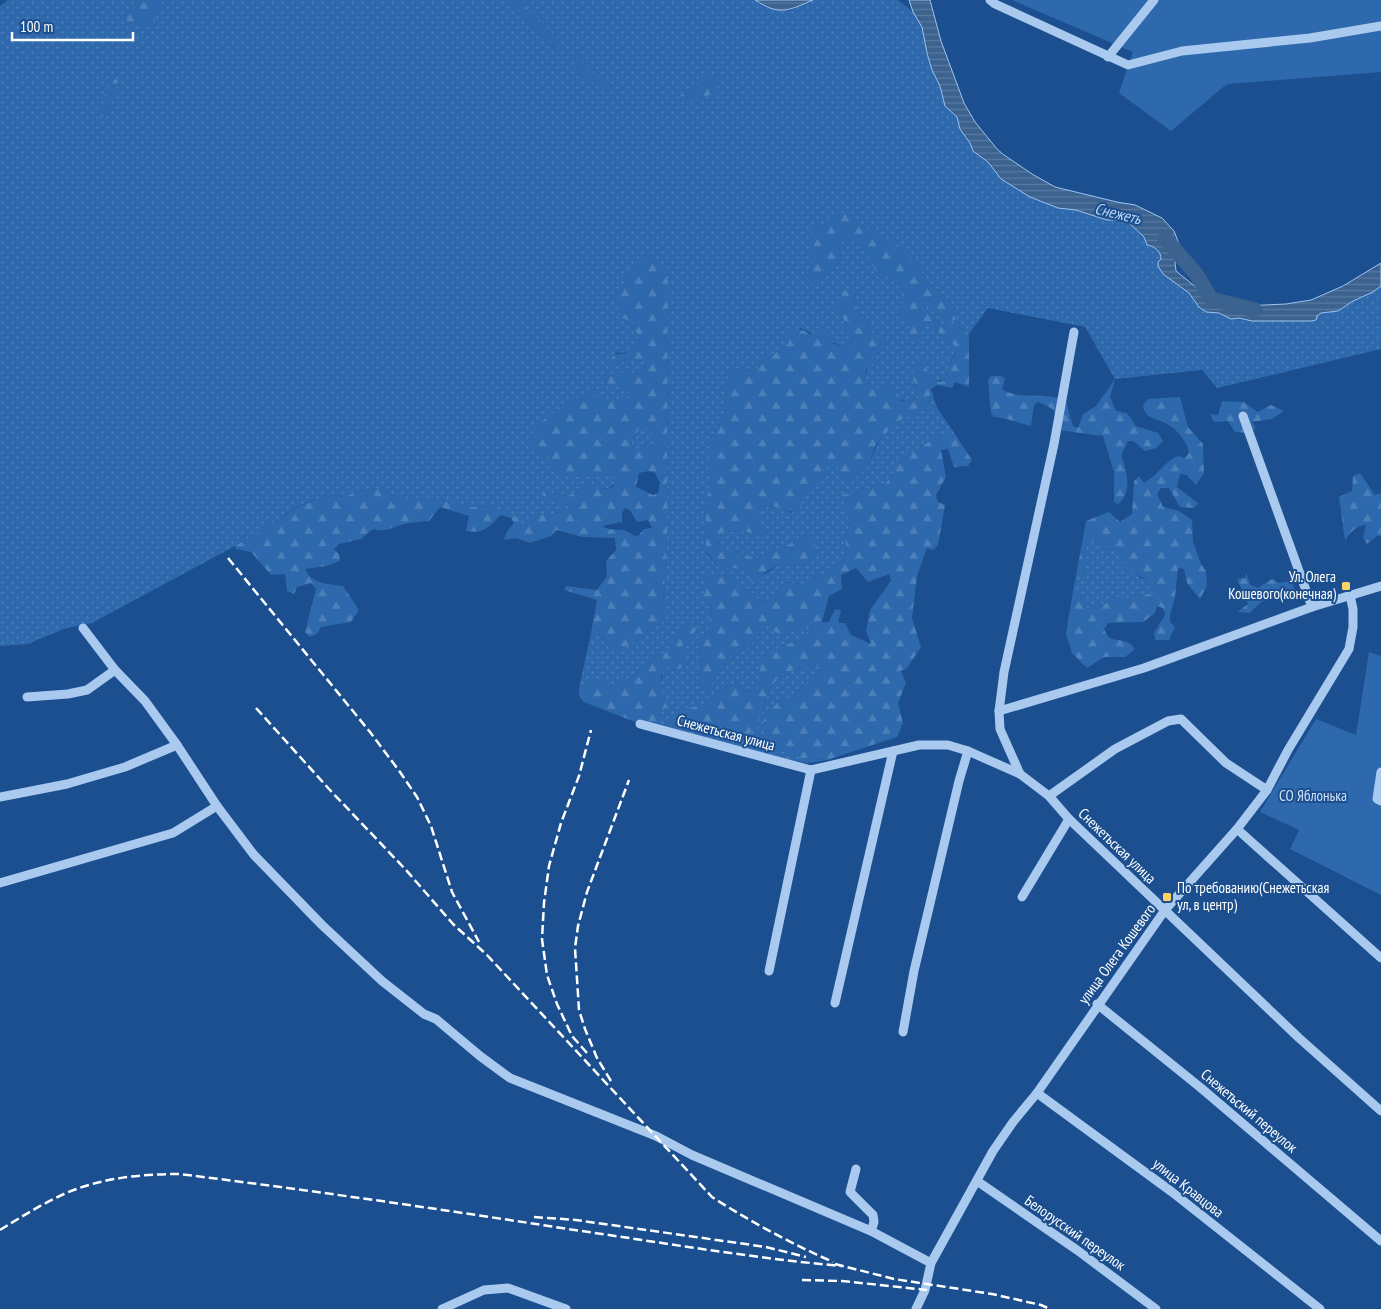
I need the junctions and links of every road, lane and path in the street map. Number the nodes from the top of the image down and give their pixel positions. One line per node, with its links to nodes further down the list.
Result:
1 (1154, 0): 4 (street)
2 (994, 1): 4 (street)
3 (1381, 26): 4 (street)
4 (1108, 57)
5 (1074, 332): 13 (street)
6 (1243, 416): 9 (street)
7 (1381, 586): 8 (street)
8 (1350, 595): 9 (street); 21 (street, улица Олега Кошевого)
9 (1312, 607): 13 (street)
10 (84, 628): 11 (street)
11 (115, 670): 12 (street); 15 (street)
12 (27, 697)
13 (999, 711): 20 (street)
14 (640, 724): 18 (street, Снежетьская улица)
15 (177, 745): 23 (street); 25 (street)
16 (893, 751): 17 (street, Снежетьская улица); 18 (street, Снежетьская улица); 33 (street)
17 (968, 751): 20 (street, Снежетьская улица); 35 (street)
18 (811, 770): 32 (street)
19 (1381, 772): 24 (street)
20 (1020, 774): 22 (street, Снежетьская улица)
21 (1267, 790): 22 (street); 27 (street, улица Олега Кошевого)
22 (1049, 796): 26 (street, Снежетьская улица)
23 (0, 797)
24 (1381, 801)
25 (217, 806): 28 (street); 40 (street)
26 (1069, 819): 29 (street); 30 (street, Снежетьская улица)
27 (1237, 829): 30 (street, улица Олега Кошевого); 31 (street)
28 (0, 883)
29 (1022, 897)
30 (1165, 910): 34 (street, улица Олега Кошевого); 37 (street, Снежетьская улица)
31 (1381, 958)
32 (770, 971)
33 (835, 1002)
34 (1097, 1004): 36 (street, улица Олега Кошевого); 41 (street, Снежетьский переулок)
35 (902, 1032)
36 (1036, 1093): 39 (street, улица Олега Кошевого); 47 (street, улица Кравцова)
37 (1381, 1111)
38 (856, 1169): 40 (street)
39 (977, 1182): 42 (street, улица Олега Кошевого); 46 (street, Белорусский переулок)
40 (871, 1231): 42 (street)
41 (1381, 1241)
42 (931, 1263): 45 (street, улица Олега Кошевого)
43 (442, 1309): 44 (street)
44 (566, 1309)
45 (916, 1309)
46 (1156, 1309)
47 (1320, 1309)

